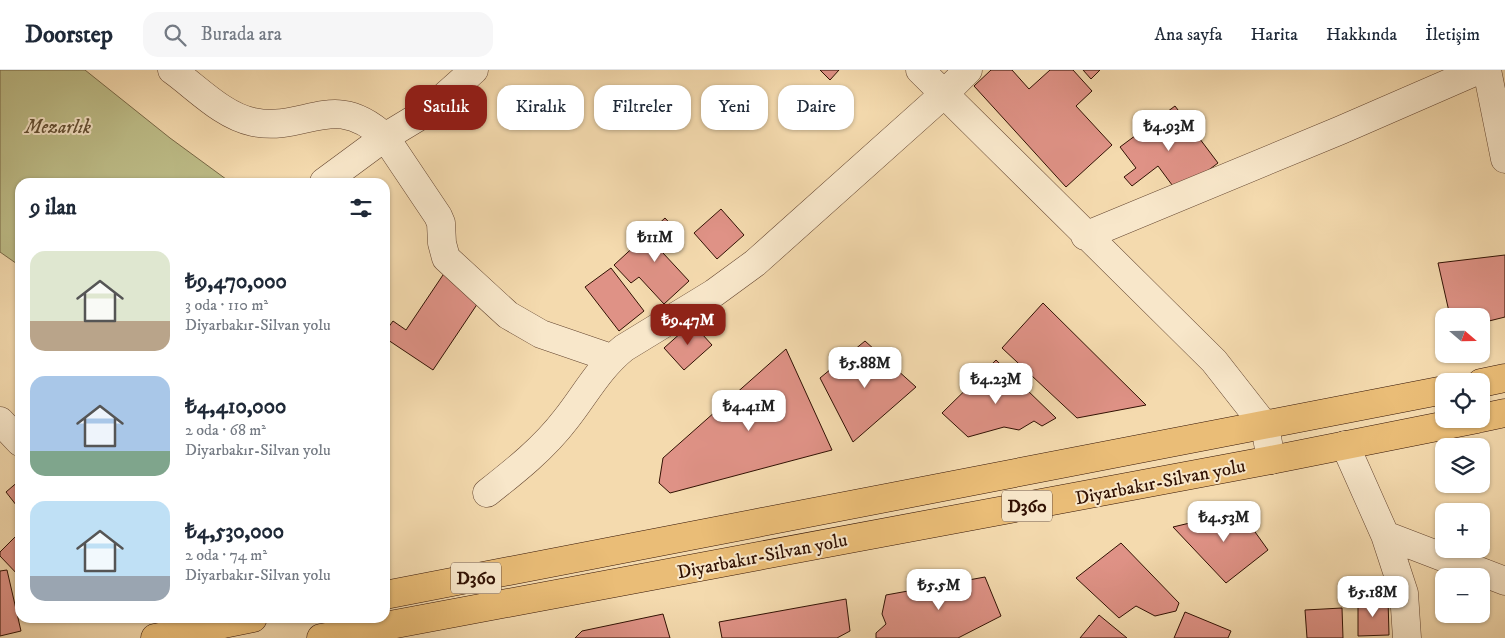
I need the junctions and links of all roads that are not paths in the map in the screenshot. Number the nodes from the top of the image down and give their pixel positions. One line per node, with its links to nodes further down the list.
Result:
1 (172, 70): 10 (street)
2 (474, 70): 10 (street)
3 (920, 70): 9 (street)
4 (968, 70): 9 (street)
5 (1479, 70): 13 (street)
6 (1487, 70): 11 (street)
7 (1496, 70): 8 (street)
8 (1505, 73)
9 (944, 94): 13 (street); 14 (street)
10 (385, 137): 12 (street); 14 (street)
11 (1505, 159)
12 (329, 178)
13 (1086, 236): 21 (street)
14 (611, 358): 26 (street)
15 (1505, 378): 16 (highway)
16 (1490, 381)
17 (1435, 392): 21 (highway, Diyarbakır-Silvan yolu / D360)
18 (1505, 413): 19 (highway)
19 (1490, 416)
20 (0, 421): 23 (street)
21 (1265, 426): 25 (street); 29 (highway, Diyarbakır-Silvan yolu / D360)
22 (1435, 427): 24 (highway, Diyarbakır-Silvan yolu / D360)
23 (15, 437)
24 (1345, 445): 25 (highway, Diyarbakır-Silvan yolu / D360); 27 (street)
25 (1272, 460): 31 (highway, Diyarbakır-Silvan yolu / D360)
26 (487, 493)
27 (1385, 535): 28 (street); 34 (street)
28 (1505, 581)
29 (390, 594)
30 (228, 623): 32 (highway)
31 (398, 630): 33 (highway, D360)
32 (154, 638)
33 (321, 638)
34 (1407, 638)

